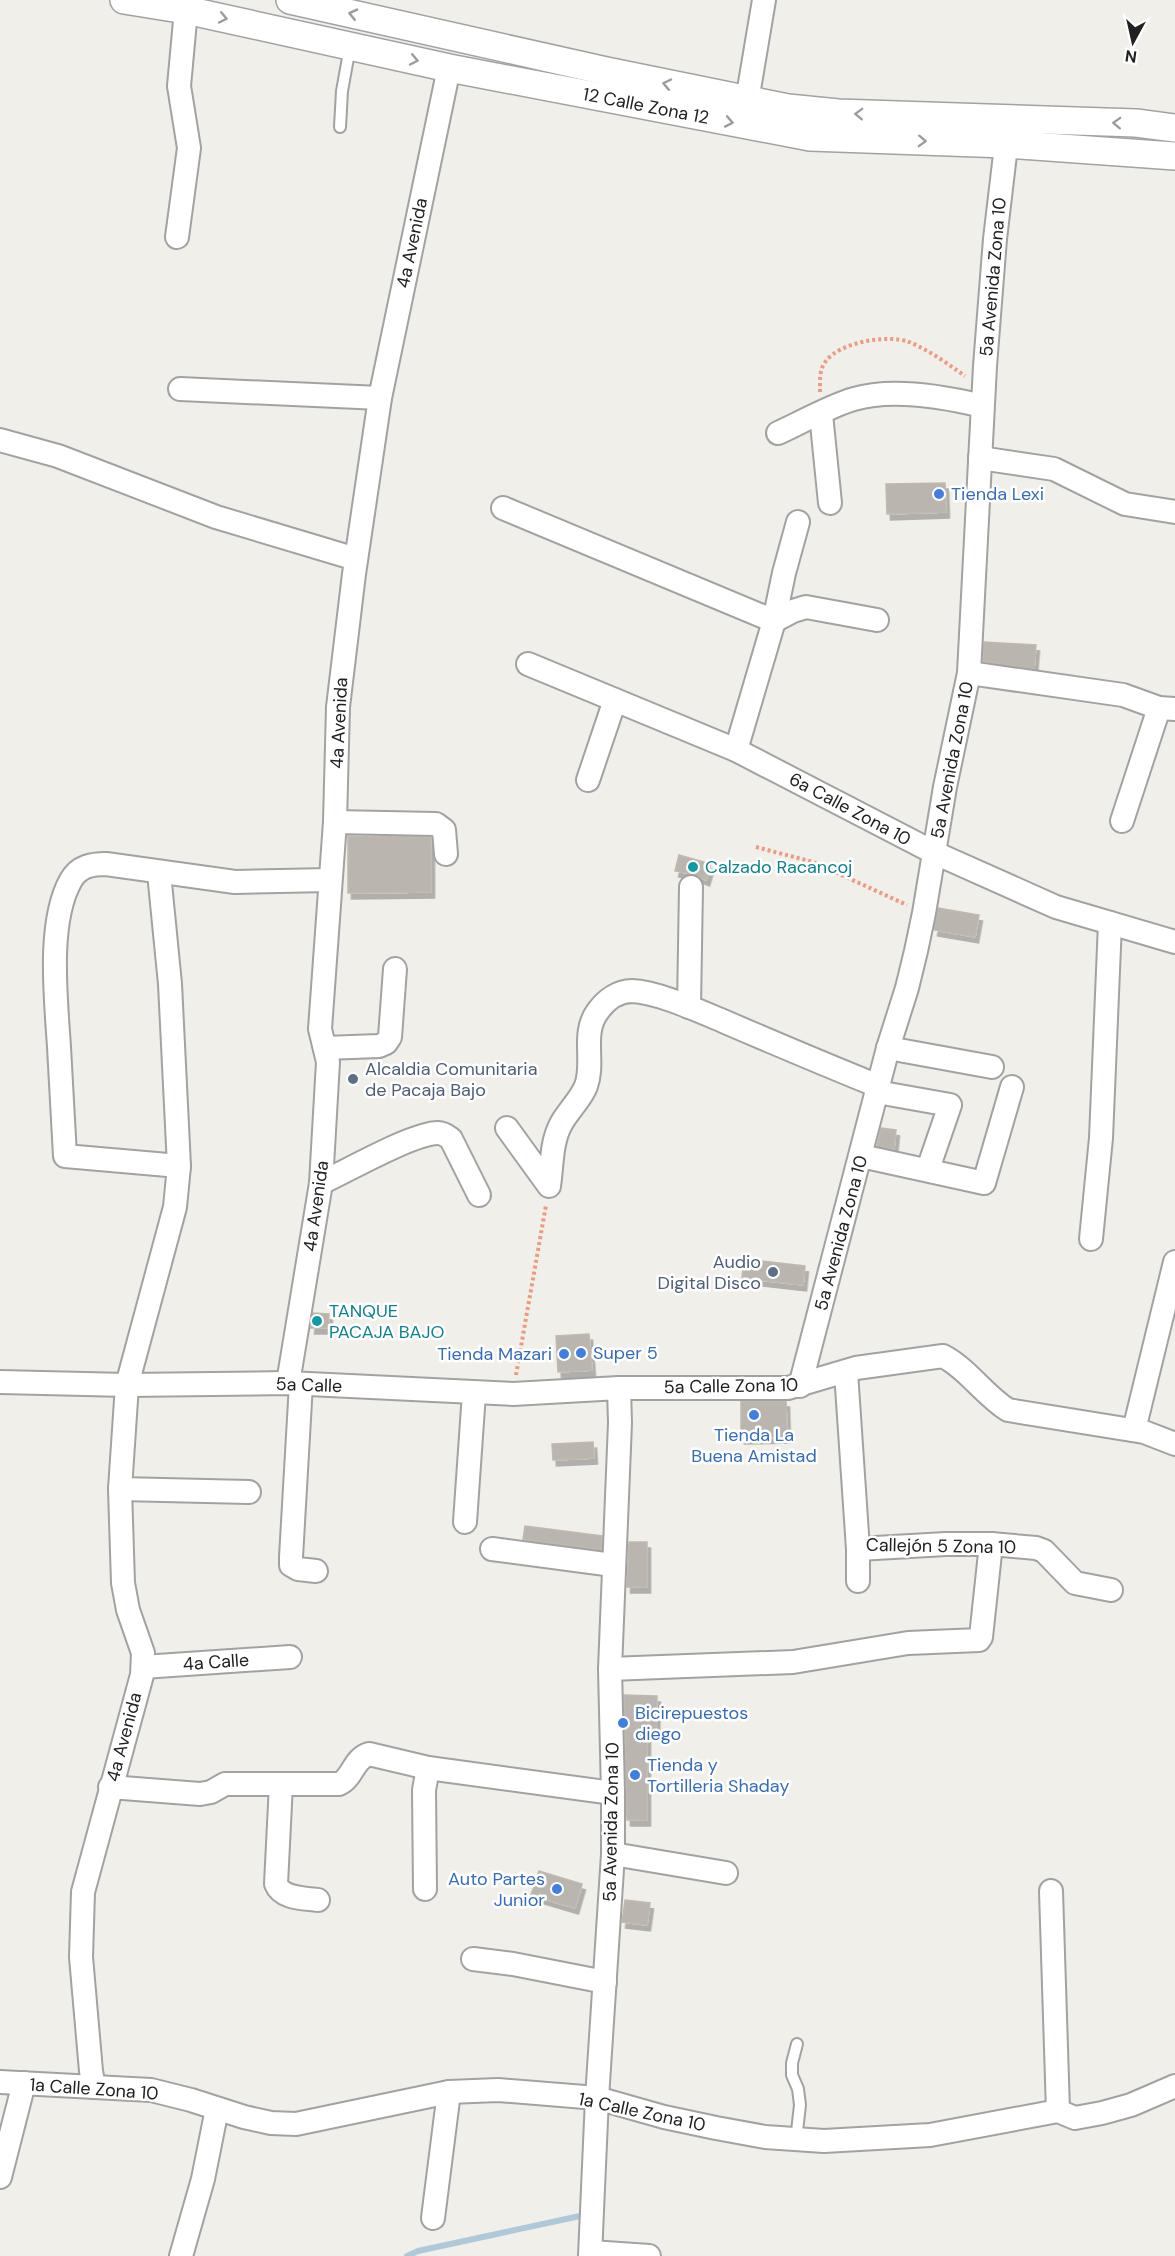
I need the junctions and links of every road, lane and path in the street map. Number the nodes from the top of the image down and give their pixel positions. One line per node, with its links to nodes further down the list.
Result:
1 (124, 0): 4 (street, 12 Calle Zona 12)
2 (290, 0): 7 (street, 12 Calle Zona 12, one-way to 2)
3 (764, 0): 8 (street)
4 (186, 10): 5 (street, 12 Calle Zona 12, one-way to 5); 13 (street)
5 (350, 46): 6 (street, 12 Calle Zona 12, one-way to 6); 9 (lane)
6 (449, 68): 7 (street, 12 Calle Zona 12); 15 (street, 4a Avenida)
7 (603, 84): 8 (street, 12 Calle Zona 12, one-way to 7); 11 (street, 12 Calle Zona 12, one-way to 11)
8 (747, 101): 11 (street, 12 Calle Zona 12, one-way to 8)
9 (340, 127)
10 (1175, 128): 11 (street, 12 Calle Zona 12, one-way to 11)
11 (1007, 132): 12 (street, 12 Calle Zona 12); 16 (street, 5a Avenida Zona 10)
12 (1175, 156)
13 (177, 237)
14 (180, 389): 15 (street)
15 (380, 398): 25 (street, 4a Avenida)
16 (983, 398): 17 (street); 17 (path); 20 (street, 5a Avenida Zona 10)
17 (821, 414): 18 (street); 21 (street)
18 (778, 433)
19 (0, 440): 25 (street)
20 (980, 458): 23 (street); 29 (street, 5a Avenida Zona 10)
21 (830, 503)
22 (503, 508): 27 (street)
23 (1175, 512)
24 (798, 522): 27 (street)
25 (356, 559): 35 (street, 4a Avenida)
26 (878, 620): 27 (street)
27 (774, 621): 32 (street)
28 (528, 664): 30 (street, 6a Calle Zona 10)
29 (969, 673): 31 (street); 38 (street, 5a Avenida Zona 10)
30 (615, 700): 32 (street, 6a Calle Zona 10); 33 (street)
31 (1167, 709): 34 (street)
32 (736, 750): 38 (street, 6a Calle Zona 10)
33 (588, 780)
34 (1122, 821)
35 (335, 822): 37 (street); 40 (street, 4a Avenida)
36 (756, 847): 42 (path)
37 (446, 854)
38 (935, 854): 42 (street, 5a Avenida Zona 10); 43 (street, 6a Calle Zona 10)
39 (159, 873): 40 (street); 54 (street, 4a Avenida); 54 (street)
40 (330, 880): 47 (street, 4a Avenida)
41 (691, 887): 46 (street)
42 (924, 913): 48 (street, 5a Avenida Zona 10)
43 (1110, 923): 44 (street, 6a Calle Zona 10); 59 (street)
44 (1175, 942)
45 (395, 969): 47 (street)
46 (689, 1007): 51 (street); 57 (street)
47 (326, 1048): 56 (street, 4a Avenida)
48 (888, 1048): 49 (street); 51 (street, 5a Avenida Zona 10)
49 (992, 1067)
50 (1011, 1087): 55 (street)
51 (877, 1089): 53 (street, 5a Avenida Zona 10); 55 (street)
52 (507, 1128): 57 (street)
53 (861, 1156): 55 (street); 65 (street, 5a Avenida Zona 10)
54 (179, 1166): 64 (street, 4a Avenida)
55 (928, 1169)
56 (321, 1183): 58 (street); 63 (street, 4a Avenida)
57 (549, 1186): 68 (path)
58 (479, 1195)
59 (1091, 1239)
60 (1175, 1262): 69 (street)
61 (846, 1372): 65 (street, 5a Calle Zona 10); 69 (street, 5a Calle Zona 10); 75 (street, Callejón 5 Zona 10)
62 (0, 1382): 64 (street, 5a Calle)
63 (294, 1383): 64 (street, 5a Calle); 67 (street, 5a Calle); 78 (street, 4a Avenida)
64 (127, 1385): 71 (street, 4a Avenida)
65 (800, 1386): 66 (street, 5a Calle Zona 10)
66 (618, 1388): 68 (street, 5a Calle); 77 (street, 5a Avenida Zona 10)
67 (474, 1393): 68 (street, 5a Calle); 73 (street)
68 (513, 1394)
69 (1134, 1430): 70 (street, 5a Calle Zona 10)
70 (1175, 1444)
71 (120, 1490): 72 (street); 82 (street, 4a Avenida)
72 (249, 1492)
73 (465, 1522)
74 (991, 1544): 75 (street, Callejón 5 Zona 10); 80 (street, Callejón 5 Zona 10); 83 (street)
75 (858, 1548): 79 (street)
76 (492, 1549): 77 (street)
77 (613, 1565): 83 (street, 5a Avenida Zona 10)
78 (316, 1571)
79 (858, 1581)
80 (1111, 1590)
81 (290, 1657): 82 (street, 4a Calle)
82 (143, 1667): 86 (street, 4a Avenida)
83 (610, 1669): 87 (street, 5a Avenida Zona 10)
84 (428, 1768): 85 (street); 87 (street); 90 (street)
85 (281, 1784): 86 (street); 92 (street)
86 (110, 1787): 99 (street, 4a Avenida)
87 (614, 1792): 88 (street, 5a Avenida Zona 10)
88 (613, 1854): 89 (street); 94 (street, 5a Avenida Zona 10)
89 (726, 1873)
90 (425, 1889)
91 (1051, 1891): 103 (street)
92 (318, 1900)
93 (473, 1959): 94 (street)
94 (605, 1982): 101 (street, 5a Avenida Zona 10)
95 (797, 2044): 104 (lane)
96 (0, 2082): 97 (street, 1a Calle Zona 10)
97 (24, 2083): 99 (street, 1a Calle Zona 10); 105 (street)
98 (1175, 2086): 103 (street, 1a Calle Zona 10)
99 (94, 2088): 102 (street, 1a Calle Zona 10)
100 (449, 2092): 101 (street, 1a Calle Zona 10); 102 (street, 1a Calle Zona 10); 106 (street)
101 (597, 2098): 104 (street, 1a Calle Zona 10); 107 (street, 5a Avenida Zona 10)
102 (217, 2109): 108 (street)
103 (1058, 2111): 104 (street, 1a Calle Zona 10)
104 (796, 2140)
105 (0, 2178)
106 (433, 2218)
107 (590, 2254): 109 (street)
108 (181, 2256)
109 (649, 2256)

